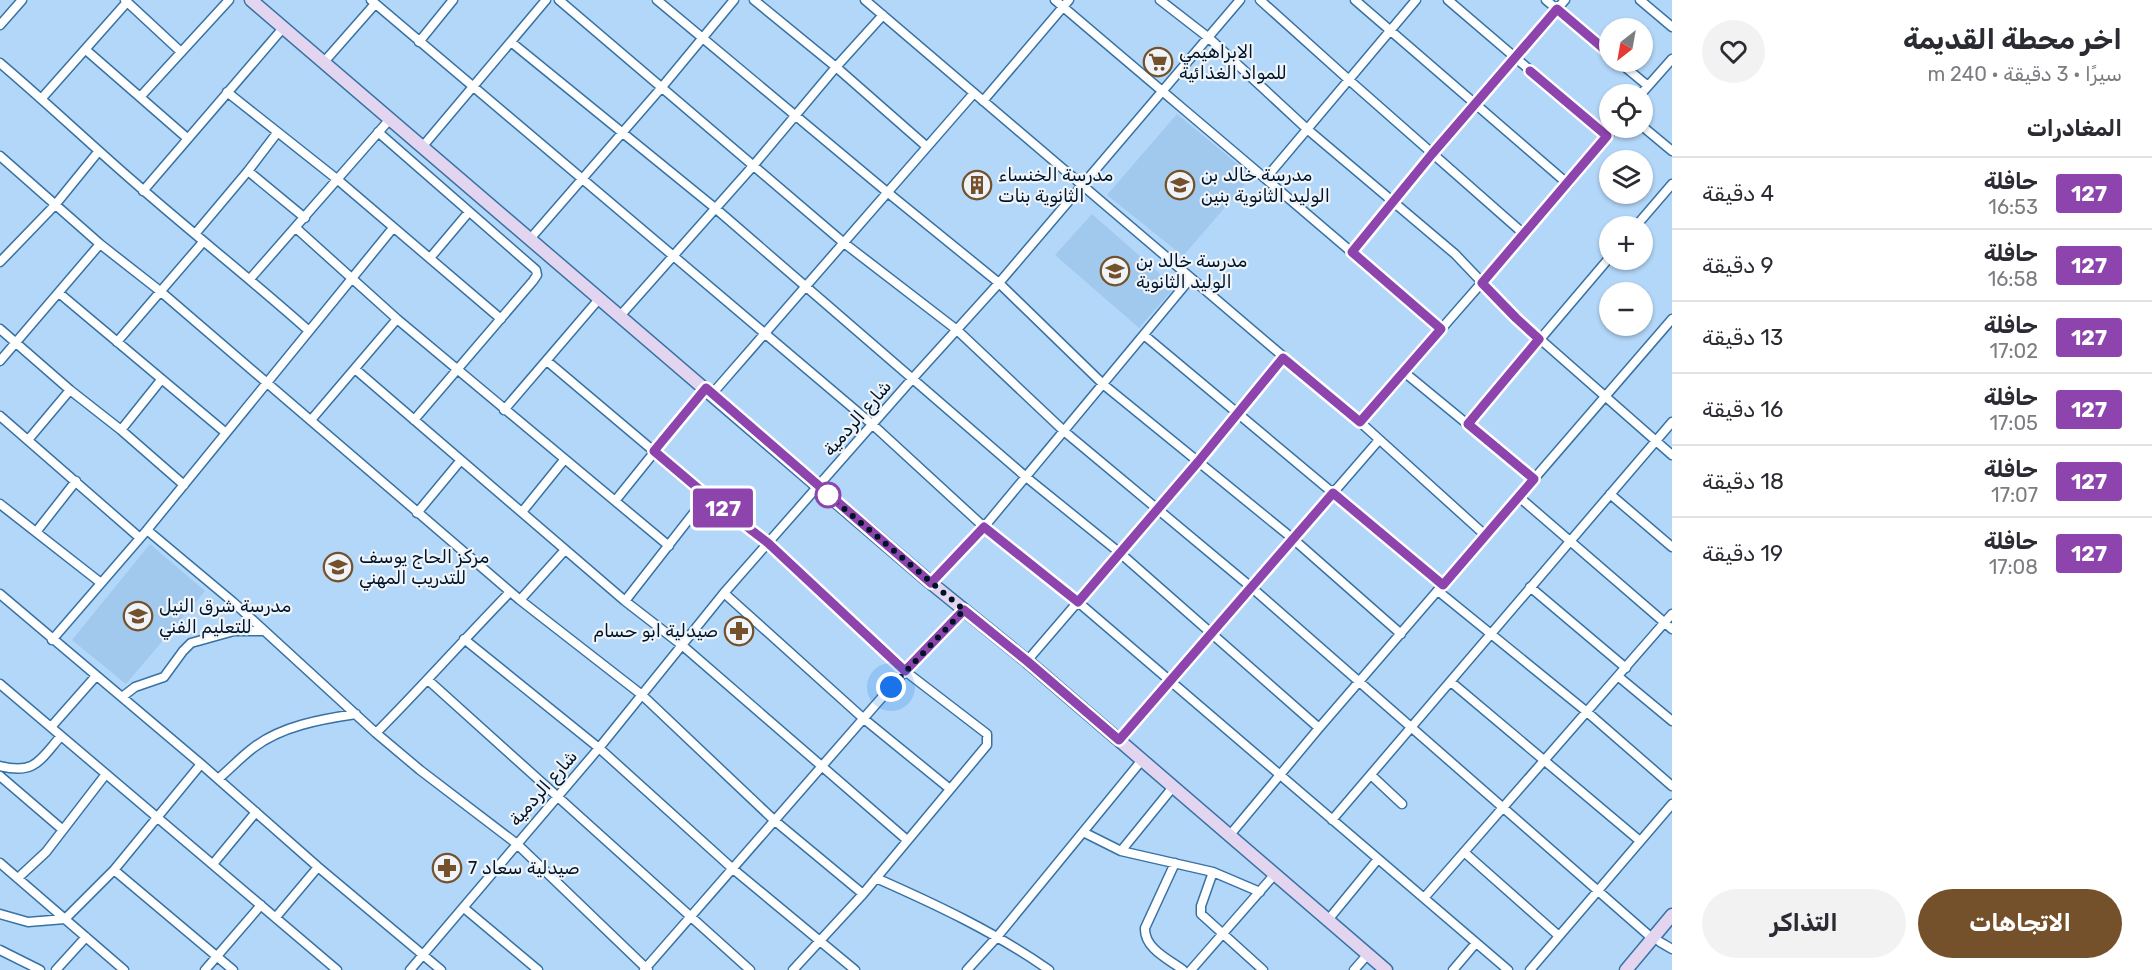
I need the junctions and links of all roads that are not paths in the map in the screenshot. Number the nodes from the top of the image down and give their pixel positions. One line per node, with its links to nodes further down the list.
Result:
1 (22, 0): 26 (street)
2 (229, 0): 36 (street)
3 (251, 0): 28 (street)
4 (453, 0): 32 (street)
5 (546, 0): 33 (street)
6 (559, 0): 47 (street)
7 (657, 0): 30 (street)
8 (734, 0): 30 (street)
9 (754, 0): 41 (street)
10 (865, 0): 25 (street)
11 (1055, 0): 23 (street)
12 (1160, 0): 31 (street)
13 (1240, 0): 31 (street, شارع الردمية)
14 (1260, 0): 43 (street)
15 (1354, 0): 29 (street)
16 (1416, 0): 29 (street)
17 (1448, 0): 37 (street)
18 (1546, 0): 24 (street)
19 (1565, 0): 24 (street)
20 (1640, 0): 27 (street)
21 (126, 1): 35 (street); 36 (street)
22 (373, 2): 32 (street); 39 (street)
23 (1066, 3): 50 (street); 53 (street)
24 (1557, 9): 34 (street); 37 (street)
25 (883, 15): 41 (street); 49 (street)
26 (0, 25)
27 (1672, 27)
28 (283, 28): 39 (street); 48 (street)
29 (1390, 32): 43 (street); 54 (street)
30 (702, 38): 47 (street); 55 (street)
31 (1209, 38): 50 (street, شارع الردمية); 57 (street)
32 (419, 42): 46 (street)
33 (511, 42): 46 (street); 60 (street)
34 (1599, 45)
35 (86, 50): 51 (street); 52 (street)
36 (181, 52): 51 (street)
37 (1515, 58): 54 (street); 58 (street)
38 (1672, 59): 45 (street)
39 (324, 62): 56 (street)
40 (0, 63): 52 (street)
41 (836, 67): 55 (street); 66 (street)
42 (1631, 72): 44 (street)
43 (1349, 80): 57 (street); 69 (street)
44 (1646, 84)
45 (1650, 84)
46 (473, 87): 65 (street); 73 (street)
47 (662, 87): 60 (street); 71 (street)
48 (227, 92): 61 (street); 63 (street)
49 (974, 93): 53 (street); 66 (street)
50 (1162, 93): 74 (street); 78 (street, شارع الردمية)
51 (141, 96): 63 (street)
52 (42, 98): 68 (street)
53 (983, 101): 78 (street)
54 (1475, 104): 69 (street); 76 (street)
55 (796, 116): 71 (street); 80 (street)
56 (390, 119): 59 (street); 65 (street)
57 (1307, 129): 74 (street); 81 (street)
58 (1599, 129)
59 (378, 132): 75 (street); 84 (street)
60 (621, 132): 73 (street); 83 (street)
61 (277, 133): 72 (street); 75 (street)
62 (1653, 135): 67 (street)
63 (187, 138): 79 (street)
64 (1605, 138): 76 (street)
65 (423, 146): 91 (street)
66 (926, 146): 80 (street)
67 (1672, 151)
68 (98, 152): 79 (street); 82 (street)
69 (1432, 154): 81 (street); 90 (street)
70 (0, 156): 82 (street)
71 (753, 166): 83 (street); 93 (street)
72 (248, 171): 86 (street); 89 (street)
73 (583, 178): 91 (street); 96 (street)
74 (1266, 178): 95 (street)
75 (338, 180): 86 (street); 88 (street)
76 (1568, 184): 90 (street)
77 (1672, 184): 85 (street)
78 (1083, 185): 102 (street); 103 (street, شارع الردمية)
79 (143, 191): 89 (street)
80 (887, 192): 93 (street); 103 (street)
81 (1394, 201): 95 (street); 104 (street)
82 (55, 205): 94 (street); 98 (street)
83 (715, 208): 96 (street); 105 (street)
84 (468, 213): 97 (street); 111 (street)
85 (1645, 216)
86 (305, 218): 87 (street)
87 (296, 228): 100 (street); 101 (street)
88 (393, 228): 97 (street); 101 (street)
89 (195, 234): 92 (street)
90 (1524, 234): 104 (street)
91 (530, 239): 108 (street)
92 (203, 242): 100 (street); 106 (street)
93 (844, 243): 105 (street); 115 (street)
94 (100, 244): 106 (street); 107 (street)
95 (1352, 252): 114 (street)
96 (673, 255): 109 (street); 117 (street)
97 (430, 258): 111 (street)
98 (0, 262)
99 (1599, 270): 119 (street)
100 (250, 279): 116 (street)
101 (352, 279): 110 (street); 116 (street)
102 (1190, 279): 118 (street); 122 (street)
103 (999, 283): 115 (street, شارع الردمية); 131 (street)
104 (1482, 283): 114 (street); 119 (street)
105 (805, 286): 117 (street); 128 (street)
106 (160, 291): 120 (street); 130 (street)
107 (59, 293): 120 (street); 121 (street)
108 (599, 299): 109 (street); 124 (street)
109 (620, 316): 133 (street)
110 (397, 319): 125 (street); 126 (street)
111 (501, 319): 126 (street)
112 (1672, 319): 134 (street)
113 (0, 329): 121 (street)
114 (1441, 329): 127 (street)
115 (957, 330): 128 (street, شارع الردمية); 145 (street)
116 (309, 331): 130 (street)
117 (763, 333): 133 (street); 143 (street)
118 (1144, 335): 131 (street); 136 (street)
119 (1539, 339): 134 (street); 142 (street)
120 (117, 342): 129 (street)
121 (15, 343): 123 (street); 132 (street)
122 (1283, 358): 136 (street); 140 (street)
123 (0, 361)
124 (546, 361): 135 (street); 150 (street)
125 (355, 369): 138 (street); 139 (street)
126 (458, 370): 135 (street); 139 (street)
127 (1404, 372): 140 (street); 142 (street)
128 (913, 378): 143 (street, شارع الردمية); 155 (street)
129 (161, 380): 144 (street); 146 (street)
130 (267, 382): 138 (street); 146 (street)
131 (1104, 385): 145 (street); 154 (street)
132 (70, 390): 144 (street); 147 (street)
133 (709, 391): 150 (street); 159 (street)
134 (1605, 398): 149 (street); 156 (street)
135 (504, 410): 153 (street)
136 (1239, 412): 154 (street); 160 (street)
137 (0, 416): 147 (street)
138 (311, 420): 168 (street)
139 (414, 420): 152 (street)
140 (1360, 422): 148 (street)
141 (1672, 422): 149 (street)
142 (1468, 424): 156 (street)
143 (873, 425): 159 (street, شارع الردمية); 169 (street)
144 (121, 430): 158 (street)
145 (1065, 432): 155 (street); 166 (street)
146 (226, 433): 158 (street)
147 (28, 440): 157 (street)
148 (1379, 440): 160 (street); 172 (street)
149 (1655, 441): 151 (street); 161 (street)
150 (654, 451): 162 (street); 164 (street)
151 (1672, 455)
152 (461, 460): 167 (street); 168 (street)
153 (564, 460): 164 (street); 167 (street)
154 (1198, 462): 166 (street); 174 (street)
155 (1026, 477): 169 (street); 180 (street)
156 (1534, 479): 163 (street)
157 (76, 481): 171 (street); 173 (street)
158 (184, 484): 170 (street)
159 (819, 487): 176 (street, شارع الردمية); 182 (street)
160 (1333, 493): 174 (street); 185 (street)
161 (1610, 494): 175 (street); 178 (street)
162 (707, 496): 176 (street); 177 (street)
163 (1520, 497): 172 (street); 175 (street)
164 (615, 501): 177 (street)
165 (0, 504): 171 (street)
166 (1158, 508): 180 (street); 183 (street)
167 (522, 512): 179 (street)
168 (417, 513): 186 (street)
169 (984, 527): 182 (street); 191 (street)
170 (147, 530): 173 (street); 196 (street)
171 (36, 532): 181 (street)
172 (1485, 535): 185 (street)
173 (140, 538): 181 (street)
174 (1292, 538): 183 (street); 198 (street)
175 (1570, 539): 184 (street); 194 (street)
176 (768, 543): 188 (street, شارع الردمية); 205 (street)
177 (669, 546): 190 (street)
178 (1672, 547)
179 (565, 550): 189 (street); 190 (street)
180 (1120, 553): 191 (street); 197 (street)
181 (101, 583): 201 (street)
182 (931, 583): 192 (street)
183 (1251, 587): 197 (street); 210 (street)
184 (1530, 587): 199 (street); 204 (street)
185 (1440, 588): 198 (street); 199 (street)
186 (510, 592): 189 (street); 200 (street)
187 (0, 594): 201 (street)
188 (723, 594): 202 (street, شارع الردمية); 217 (street)
189 (520, 600): 213 (street)
190 (625, 601): 202 (street)
191 (1078, 602): 203 (street); 209 (street)
192 (964, 610): 203 (street); 205 (street)
193 (1672, 614): 194 (street)
194 (1665, 622): 195 (street); 204 (street)
195 (1672, 629)
196 (264, 631): 214 (street); 216 (street)
197 (1212, 634): 209 (street); 221 (street)
198 (1401, 634): 210 (street)
199 (1490, 635): 211 (street); 215 (street)
200 (464, 639): 208 (street); 225 (street)
201 (52, 640): 206 (street)
202 (683, 646): 213 (street, شارع الردمية); 230 (street)
203 (1027, 661): 224 (street)
204 (1626, 668): 207 (street)
205 (905, 671): 217 (street); 238 (street)
206 (96, 676): 214 (street); 219 (street)
207 (1619, 677): 215 (street); 218 (street)
208 (428, 680): 222 (street); 239 (street)
209 (1171, 682): 224 (street); 232 (street)
210 (1359, 682): 220 (street); 221 (street)
211 (1450, 682): 220 (street); 227 (street)
212 (0, 684): 219 (street)
213 (642, 695): 225 (street, شارع الردمية); 246 (street)
214 (122, 697): 228 (street)
215 (1587, 712): 227 (street); 236 (street)
216 (356, 714): 222 (street); 235 (street)
217 (864, 718): 230 (street); 238 (street)
218 (1672, 721)
219 (51, 727): 223 (street)
220 (1412, 727): 233 (street); 242 (street)
221 (1319, 728): 232 (street)
222 (376, 733): 252 (street)
223 (61, 736): 229 (street); 231 (street)
224 (1119, 740): 226 (street)
225 (599, 748): 239 (street, شارع الردمية); 260 (street)
226 (1142, 760): 237 (street); 248 (street)
227 (1545, 761): 242 (street); 251 (street)
228 (201, 764): 235 (street); 244 (street)
229 (0, 766)
230 (821, 768): 246 (street); 250 (street)
231 (106, 774): 244 (street); 247 (street)
232 (1280, 775): 245 (street); 249 (street)
233 (1371, 775): 240 (street); 245 (street)
234 (0, 776): 247 (street)
235 (218, 779): 243 (street)
236 (1672, 786)
237 (1173, 787): 249 (street); 253 (street)
238 (950, 789): 250 (street)
239 (558, 796): 252 (street, شارع الردمية); 274 (street)
240 (1402, 804)
241 (1672, 804): 251 (street)
242 (1503, 807): 254 (street); 266 (street)
243 (256, 812): 258 (street); 259 (street)
244 (156, 817): 258 (street); 261 (street)
245 (1332, 820): 255 (street)
246 (775, 821): 260 (street); 268 (street)
247 (63, 830): 264 (street)
248 (1083, 832): 253 (street); 281 (street)
249 (1229, 836): 263 (street)
250 (907, 840): 265 (street)
251 (1640, 841): 266 (street)
252 (517, 844): 271 (street, شارع الردمية); 299 (street)
253 (1121, 851): 257 (street)
254 (1464, 852): 269 (street); 279 (street)
255 (1378, 859): 269 (street); 276 (street)
256 (0, 863): 264 (street)
257 (1175, 863): 262 (street); 305 (street)
258 (213, 864): 270 (street)
259 (318, 867): 273 (street); 287 (street)
260 (733, 869): 274 (street); 283 (street)
261 (114, 870): 275 (street); 289 (street)
262 (1213, 872): 267 (street); 278 (street)
263 (1275, 874): 267 (street); 276 (street)
264 (18, 878): 275 (street)
265 (876, 878): 268 (street); 281 (street)
266 (1599, 890): 279 (street); 282 (street)
267 (1260, 892): 278 (street)
268 (863, 894): 283 (street)
269 (1424, 898): 284 (street)
270 (261, 905): 273 (street); 289 (street)
271 (464, 908): 287 (street, شارع الردمية); 298 (street)
272 (0, 914): 275 (street)
273 (276, 917): 295 (street)
274 (691, 917): 299 (street); 300 (street)
275 (65, 919): 280 (street)
276 (1328, 920): 288 (street)
277 (1671, 923): 282 (street)
278 (1223, 935): 306 (street); 307 (street)
279 (1559, 936): 312 (street)
280 (86, 937): 291 (street); 292 (street)
281 (997, 937): 303 (street); 304 (street)
282 (1656, 940): 285 (street); 313 (street); 314 (street)
283 (821, 941): 301 (street); 302 (street)
284 (1476, 943): 310 (street); 311 (street)
285 (1672, 949)
286 (0, 950): 290 (street)
287 (424, 954): 296 (street, شارع الردمية); 297 (street)
288 (1368, 954): 308 (street); 309 (street)
289 (216, 956): 293 (street); 294 (street)
290 (40, 970)
291 (56, 970)
292 (124, 970)
293 (205, 970)
294 (233, 970)
295 (337, 970)
296 (410, 970)
297 (441, 970)
298 (538, 970)
299 (646, 970)
300 (750, 970)
301 (793, 970)
302 (855, 970)
303 (967, 970)
304 (1049, 970)
305 (1183, 970)
306 (1191, 970)
307 (1263, 970)
308 (1354, 970)
309 (1386, 970)
310 (1453, 970)
311 (1508, 970)
312 (1530, 970)
313 (1626, 970)
314 (1636, 970)

